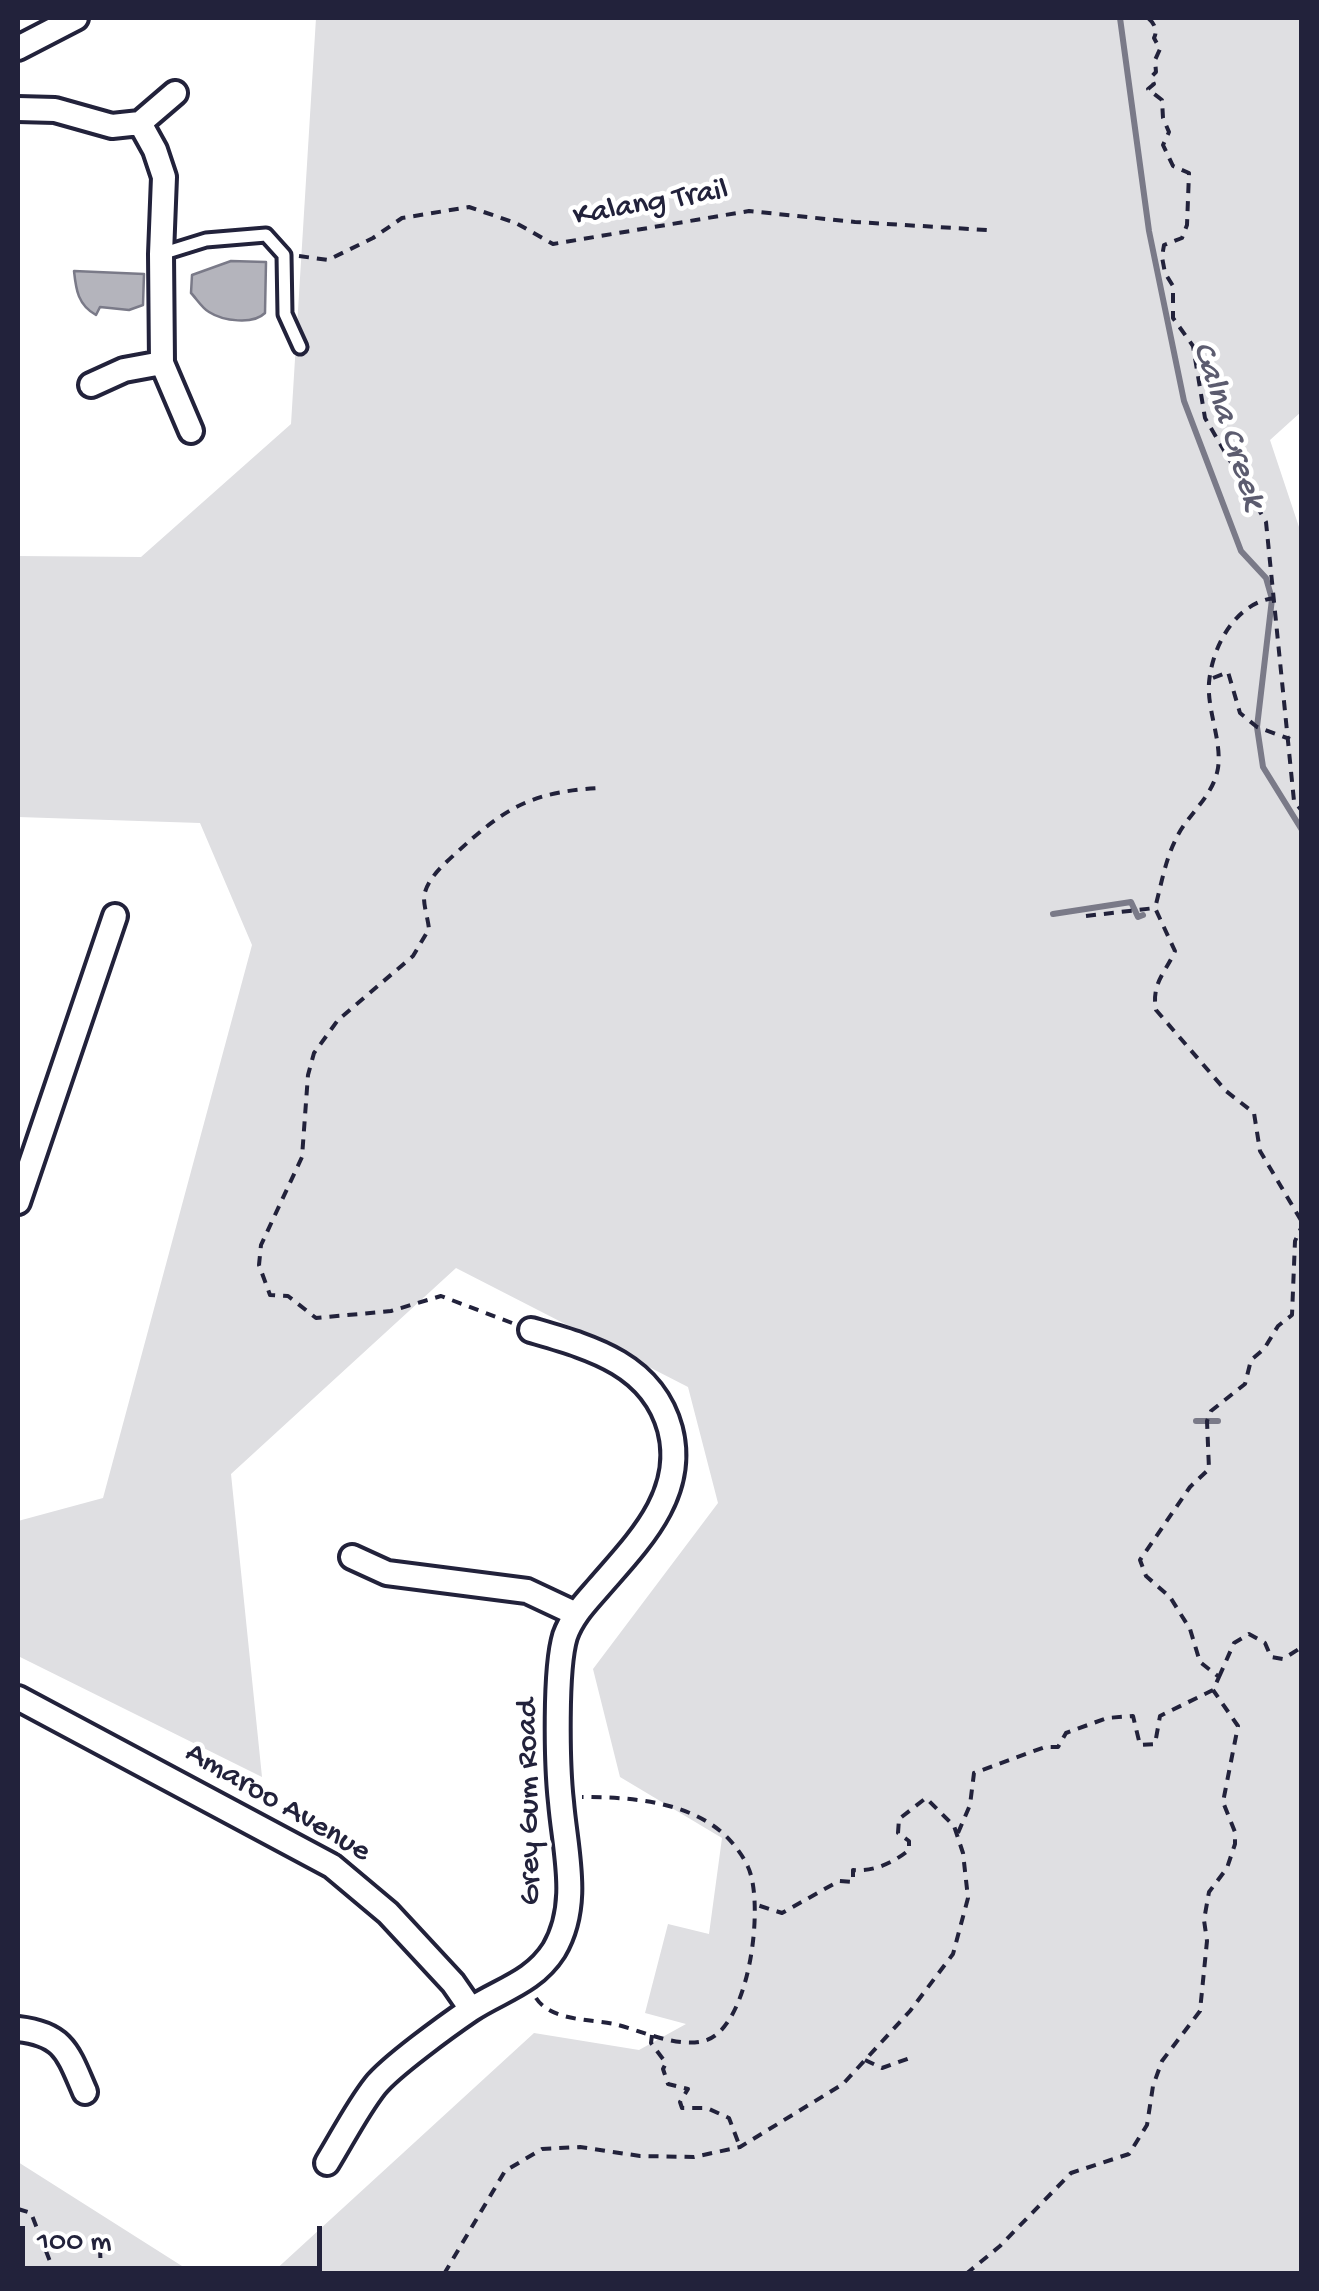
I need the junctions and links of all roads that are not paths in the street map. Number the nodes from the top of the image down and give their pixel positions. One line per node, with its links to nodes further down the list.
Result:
1 (76, 18): 2 (street)
2 (18, 48)
3 (175, 93): 5 (street)
4 (18, 109): 5 (street)
5 (140, 123): 6 (street)
6 (161, 254): 7 (lane); 8 (street)
7 (300, 347)
8 (162, 364): 9 (street); 10 (street)
9 (91, 385)
10 (190, 431)
11 (115, 916): 12 (street)
12 (24, 1162): 13 (street)
13 (18, 1202)
14 (530, 1330): 16 (street, Grey Gum Road)
15 (352, 1557): 16 (street)
16 (576, 1614): 18 (street, Grey Gum Road)
17 (18, 1698): 18 (street, Amaroo Avenue)
18 (472, 2009): 21 (street, Grey Gum Road)
19 (18, 2029): 20 (street)
20 (85, 2092)
21 (327, 2162)

